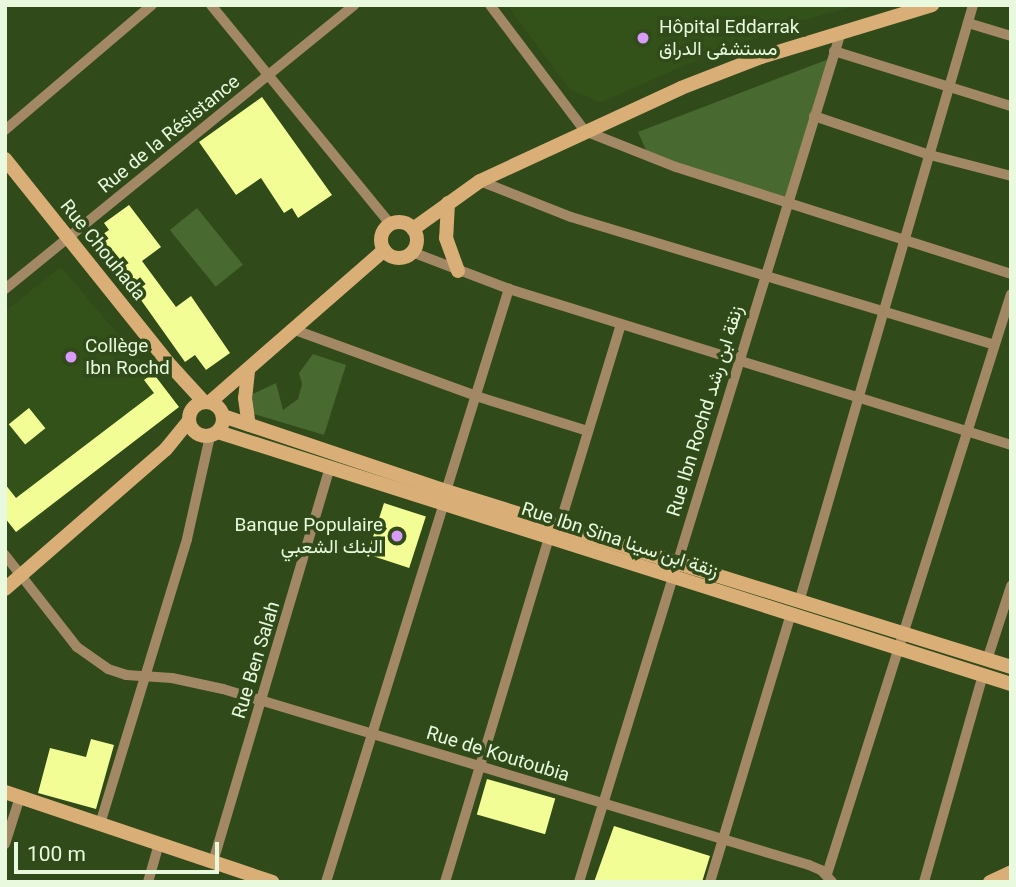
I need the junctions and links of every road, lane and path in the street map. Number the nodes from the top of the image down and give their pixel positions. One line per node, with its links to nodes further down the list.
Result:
1 (152, 5): 15 (street)
2 (211, 5): 11 (street)
3 (354, 5): 11 (street, Rue de la Résistance)
4 (490, 5): 16 (street)
5 (932, 5): 8 (street)
6 (973, 5): 7 (street)
7 (968, 23): 9 (street); 12 (street)
8 (841, 32): 10 (street, Rue Ibn Rochd زنقة ابن رشد); 16 (street)
9 (1011, 36)
10 (834, 51): 12 (street); 14 (street, Rue Ibn Rochd زنقة ابن رشد)
11 (267, 76): 23 (street); 25 (street, Rue de la Résistance)
12 (950, 88): 13 (street); 17 (street)
13 (1011, 106)
14 (814, 116): 17 (street); 21 (street, Rue Ibn Rochd زنقة ابن رشد)
15 (5, 130)
16 (585, 131): 20 (street); 21 (street)
17 (930, 155): 19 (street); 26 (street)
18 (5, 159): 25 (street, Rue Chouhada)
19 (1011, 176)
20 (480, 181): 22 (street); 31 (street)
21 (788, 202): 26 (street); 31 (street, Rue Ibn Rochd زنقة ابن رشد)
22 (448, 203): 24 (street); 29 (street)
23 (390, 224): 24 (street); 27 (street)
24 (413, 229): 28 (street)
25 (69, 238): 32 (street, Rue de la Résistance); 41 (street, Rue Chouhada)
26 (905, 241): 30 (street); 35 (street)
27 (384, 250): 28 (street); 38 (street)
28 (412, 252): 29 (street)
29 (458, 271): 33 (street)
30 (1011, 274)
31 (765, 275): 35 (street); 40 (street, Rue Ibn Rochd زنقة ابن رشد)
32 (5, 289)
33 (509, 289): 36 (street); 43 (street)
34 (1011, 294): 37 (street)
35 (884, 312): 39 (street); 44 (street)
36 (621, 324): 40 (street); 49 (street)
37 (1006, 328): 39 (street)
38 (295, 330): 42 (street); 43 (street)
39 (995, 345): 50 (street)
40 (739, 360): 44 (street); 58 (street, Rue Ibn Rochd زنقة ابن رشد)
41 (171, 366): 45 (street, Rue Chouhada); 47 (street, Rue Chouhada)
42 (244, 375): 45 (street); 46 (street); 48 (street)
43 (476, 396): 49 (street); 55 (street)
44 (859, 398): 50 (street); 62 (street)
45 (207, 402): 46 (street, Rue Chouhada); 47 (street)
46 (222, 414): 48 (street, Rue Ibn Sina زنقة ابن سينا); 51 (street)
47 (189, 416): 51 (street, Rue Chouhada); 53 (street)
48 (248, 425): 55 (street, Rue Ibn Sina زنقة ابن سينا)
49 (588, 431): 56 (street)
50 (967, 431): 52 (street); 63 (street)
51 (209, 434): 53 (street); 54 (street, Rue Ibn Sina زنقة ابن سينا); 67 (street)
52 (1011, 445)
53 (166, 449): 59 (street)
54 (330, 468): 55 (street, Rue Ibn Sina زنقة ابن سينا); 69 (street, Rue Ben Salah)
55 (445, 498): 56 (street, Rue Ibn Sina زنقة ابن سينا); 70 (street)
56 (554, 532): 58 (street, Rue Ibn Sina زنقة ابن سينا); 71 (street)
57 (5, 555): 59 (street, Rue de Koutoubia)
58 (675, 570): 62 (street, Rue Ibn Sina زنقة ابن سينا); 74 (street, Rue Ibn Rochd زنقة ابن رشد)
59 (22, 575): 61 (street); 67 (street, Rue de Koutoubia)
60 (1011, 586): 64 (street)
61 (5, 589)
62 (795, 608): 63 (street, Rue Ibn Sina زنقة ابن سينا); 76 (street)
63 (901, 641): 64 (street, Rue Ibn Sina زنقة ابن سينا); 66 (street, Rue Ibn Sina زنقة ابن سينا); 81 (street)
64 (987, 660): 65 (street, Rue Ibn Sina زنقة ابن سينا)
65 (1011, 667)
66 (983, 675): 68 (street, Rue Ibn Sina زنقة ابن سينا); 88 (street)
67 (146, 676): 69 (street, Rue de Koutoubia); 75 (street)
68 (1011, 684)
69 (262, 700): 70 (street, Rue de Koutoubia); 79 (street, Rue Ben Salah)
70 (373, 734): 71 (street, Rue de Koutoubia); 84 (street)
71 (481, 768): 74 (street, Rue de Koutoubia); 85 (street)
72 (5, 792): 73 (street)
73 (20, 797): 75 (street); 77 (street)
74 (603, 804): 76 (street, Rue de Koutoubia); 86 (street, Rue Ibn Rochd زنقة ابن رشد)
75 (100, 824): 78 (street)
76 (722, 839): 81 (street, Rue de Koutoubia); 87 (street)
77 (5, 844)
78 (159, 844): 79 (street); 82 (street)
79 (213, 862): 83 (street)
80 (1011, 872): 89 (street)
81 (830, 878)
82 (148, 882)
83 (272, 882)
84 (327, 882)
85 (445, 882)
86 (579, 882)
87 (710, 882)
88 (924, 882)
89 (990, 882)

